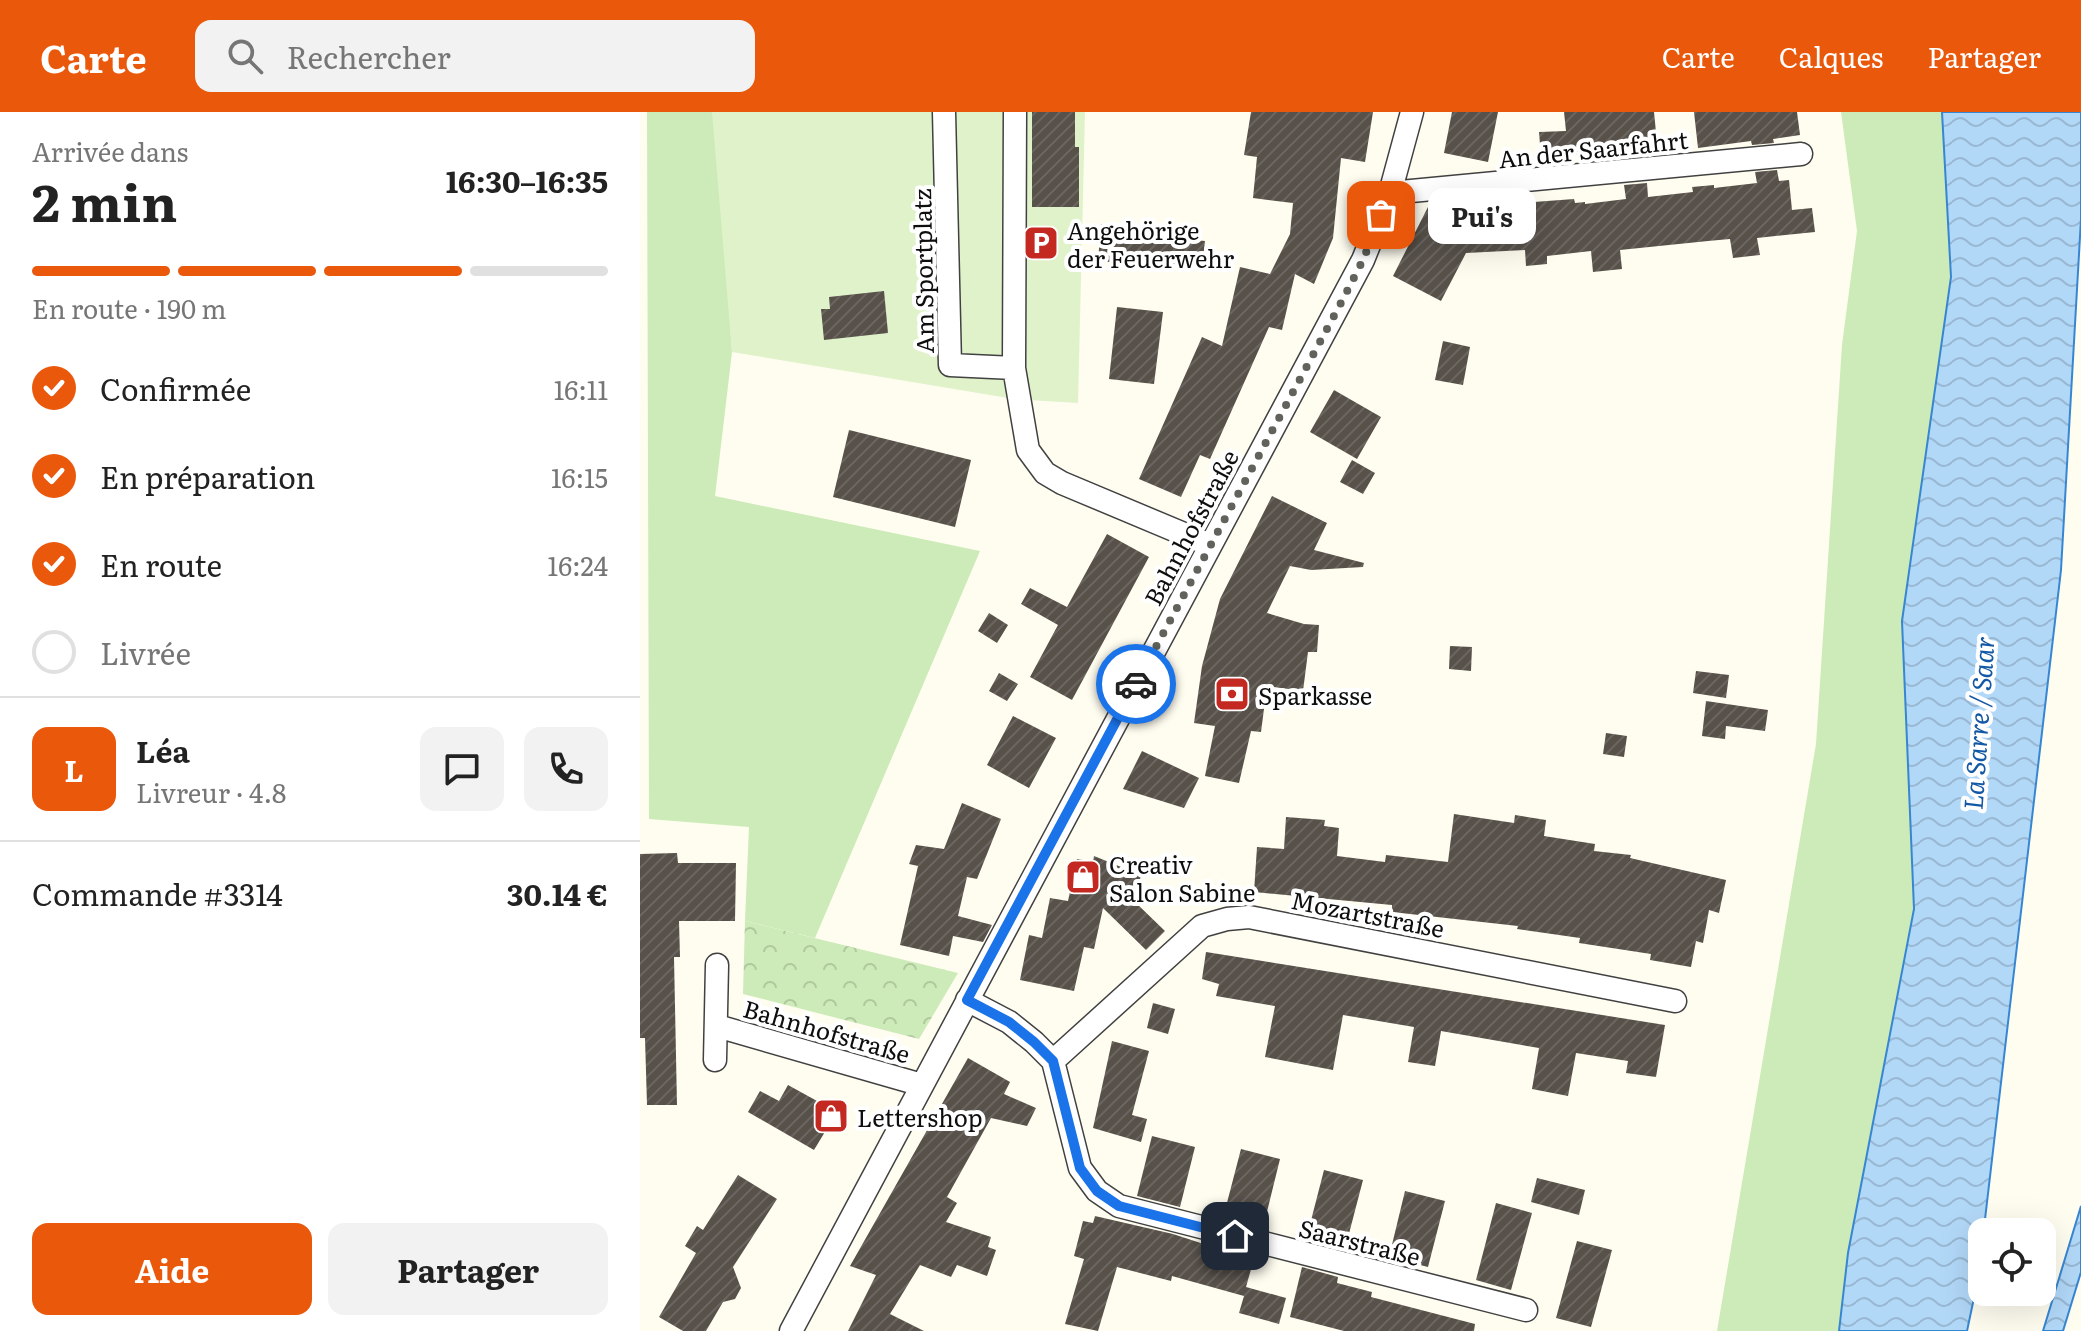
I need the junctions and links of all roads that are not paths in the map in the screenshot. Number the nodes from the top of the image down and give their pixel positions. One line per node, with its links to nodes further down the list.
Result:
1 (944, 112): 6 (street, Am Sportplatz)
2 (1015, 112): 6 (street)
3 (1412, 112): 5 (street, Bahnhofstraße)
4 (1801, 154): 5 (street, An der Saarfahrt)
5 (1390, 193): 7 (street, Bahnhofstraße)
6 (1014, 368): 7 (street)
7 (1210, 545): 9 (street, Bahnhofstraße)
8 (717, 965): 11 (street, Bahnhofstraße)
9 (967, 1000): 13 (street); 14 (street, Bahnhofstraße)
10 (1675, 1001): 13 (street, Mozartstraße)
11 (717, 1026): 12 (street, Bahnhofstraße); 14 (street, Bahnhofstraße)
12 (715, 1060)
13 (1053, 1061): 15 (street, Saarstraße)
14 (922, 1085): 16 (street, Bahnhofstraße)
15 (1526, 1310)
16 (791, 1331)

